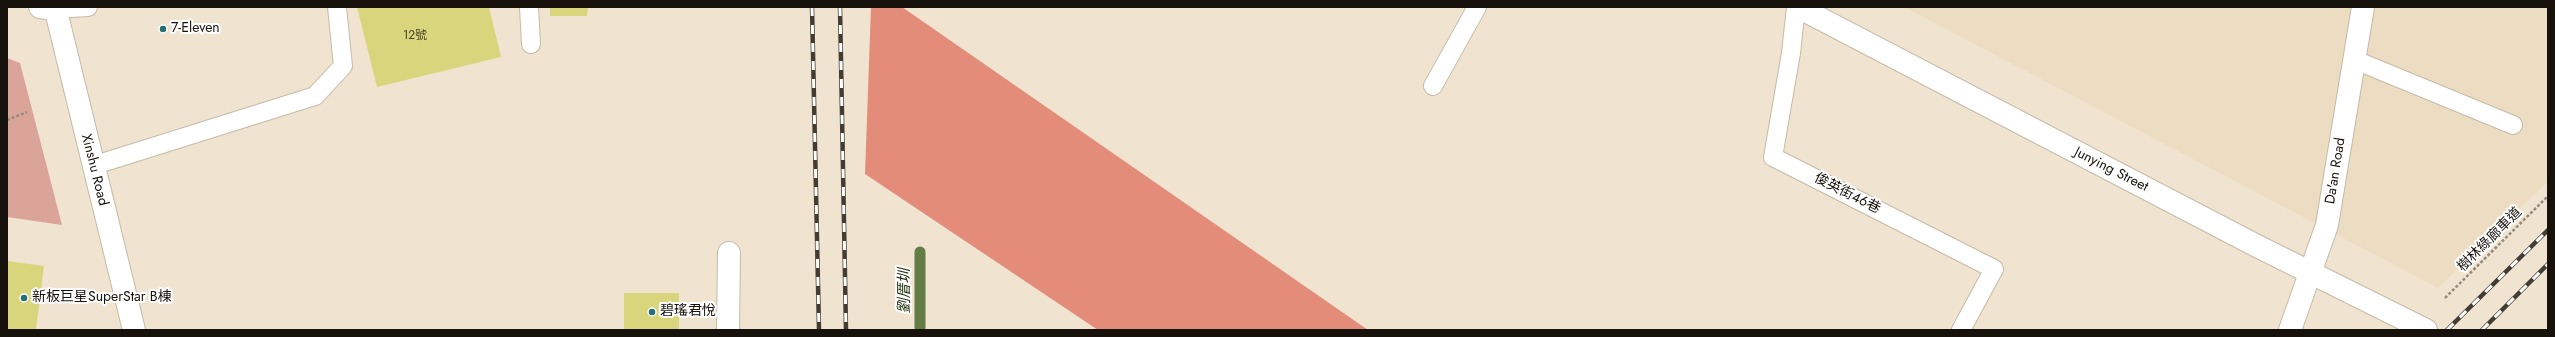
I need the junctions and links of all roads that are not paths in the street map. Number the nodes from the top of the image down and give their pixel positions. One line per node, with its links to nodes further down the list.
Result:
1 (88, 7): 7 (lane)
2 (336, 7): 12 (lane)
3 (529, 7): 8 (lane)
4 (1477, 7): 10 (lane)
5 (1797, 7): 14 (street, Junying Street); 17 (lane, 俊英街46巷)
6 (2363, 7): 9 (street, Da'an Road)
7 (50, 8): 12 (street, Xinshu Road)
8 (531, 44)
9 (2355, 60): 11 (lane); 14 (street, Da'an Road)
10 (1433, 86)
11 (2513, 125)
12 (92, 166): 15 (street, Xinshu Road)
13 (729, 253): 16 (street)
14 (2311, 272): 18 (street, Da'an Road); 19 (street, Junying Street)
15 (134, 330)
16 (728, 330)
17 (1961, 330)
18 (2290, 330)
19 (2426, 330)

